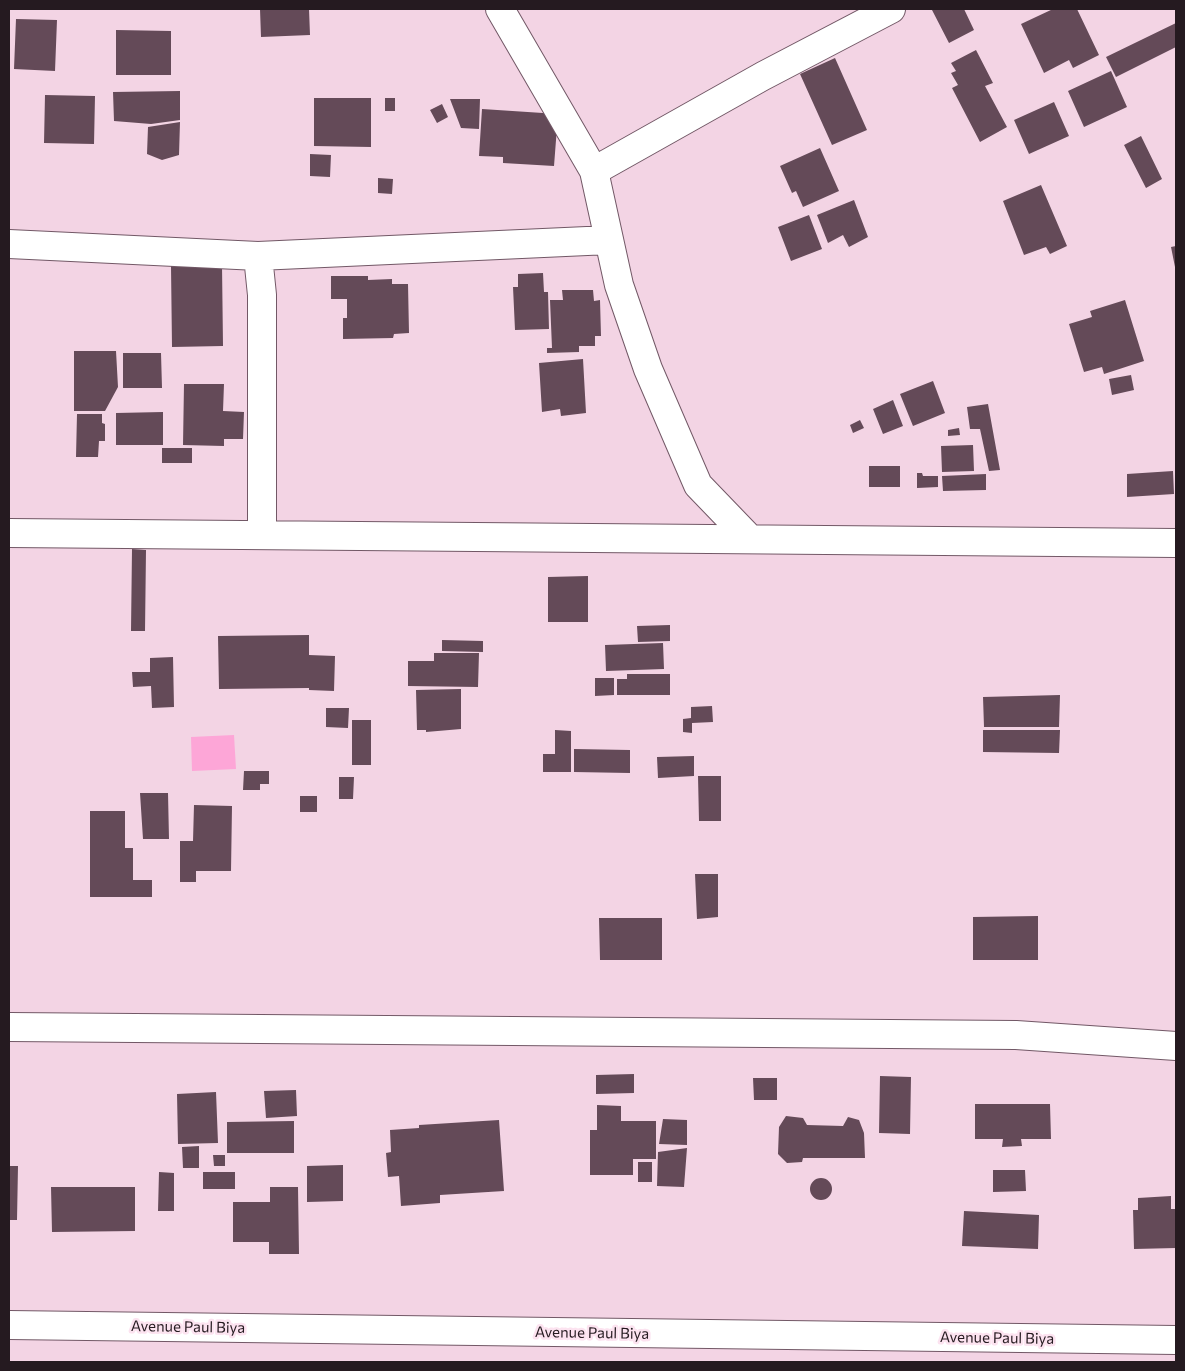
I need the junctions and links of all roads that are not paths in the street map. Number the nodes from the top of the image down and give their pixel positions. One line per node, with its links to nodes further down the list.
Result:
1 (500, 9): 3 (street)
2 (891, 9): 3 (street)
3 (594, 171): 4 (street)
4 (609, 240): 6 (street); 9 (street)
5 (9, 244): 6 (street)
6 (258, 256): 8 (street)
7 (9, 532): 8 (street)
8 (262, 535): 9 (street)
9 (750, 539): 10 (street)
10 (1176, 543)
11 (9, 1027): 12 (street)
12 (1176, 1046)
13 (9, 1325): 14 (street, Avenue Paul Biya)
14 (1176, 1340)

